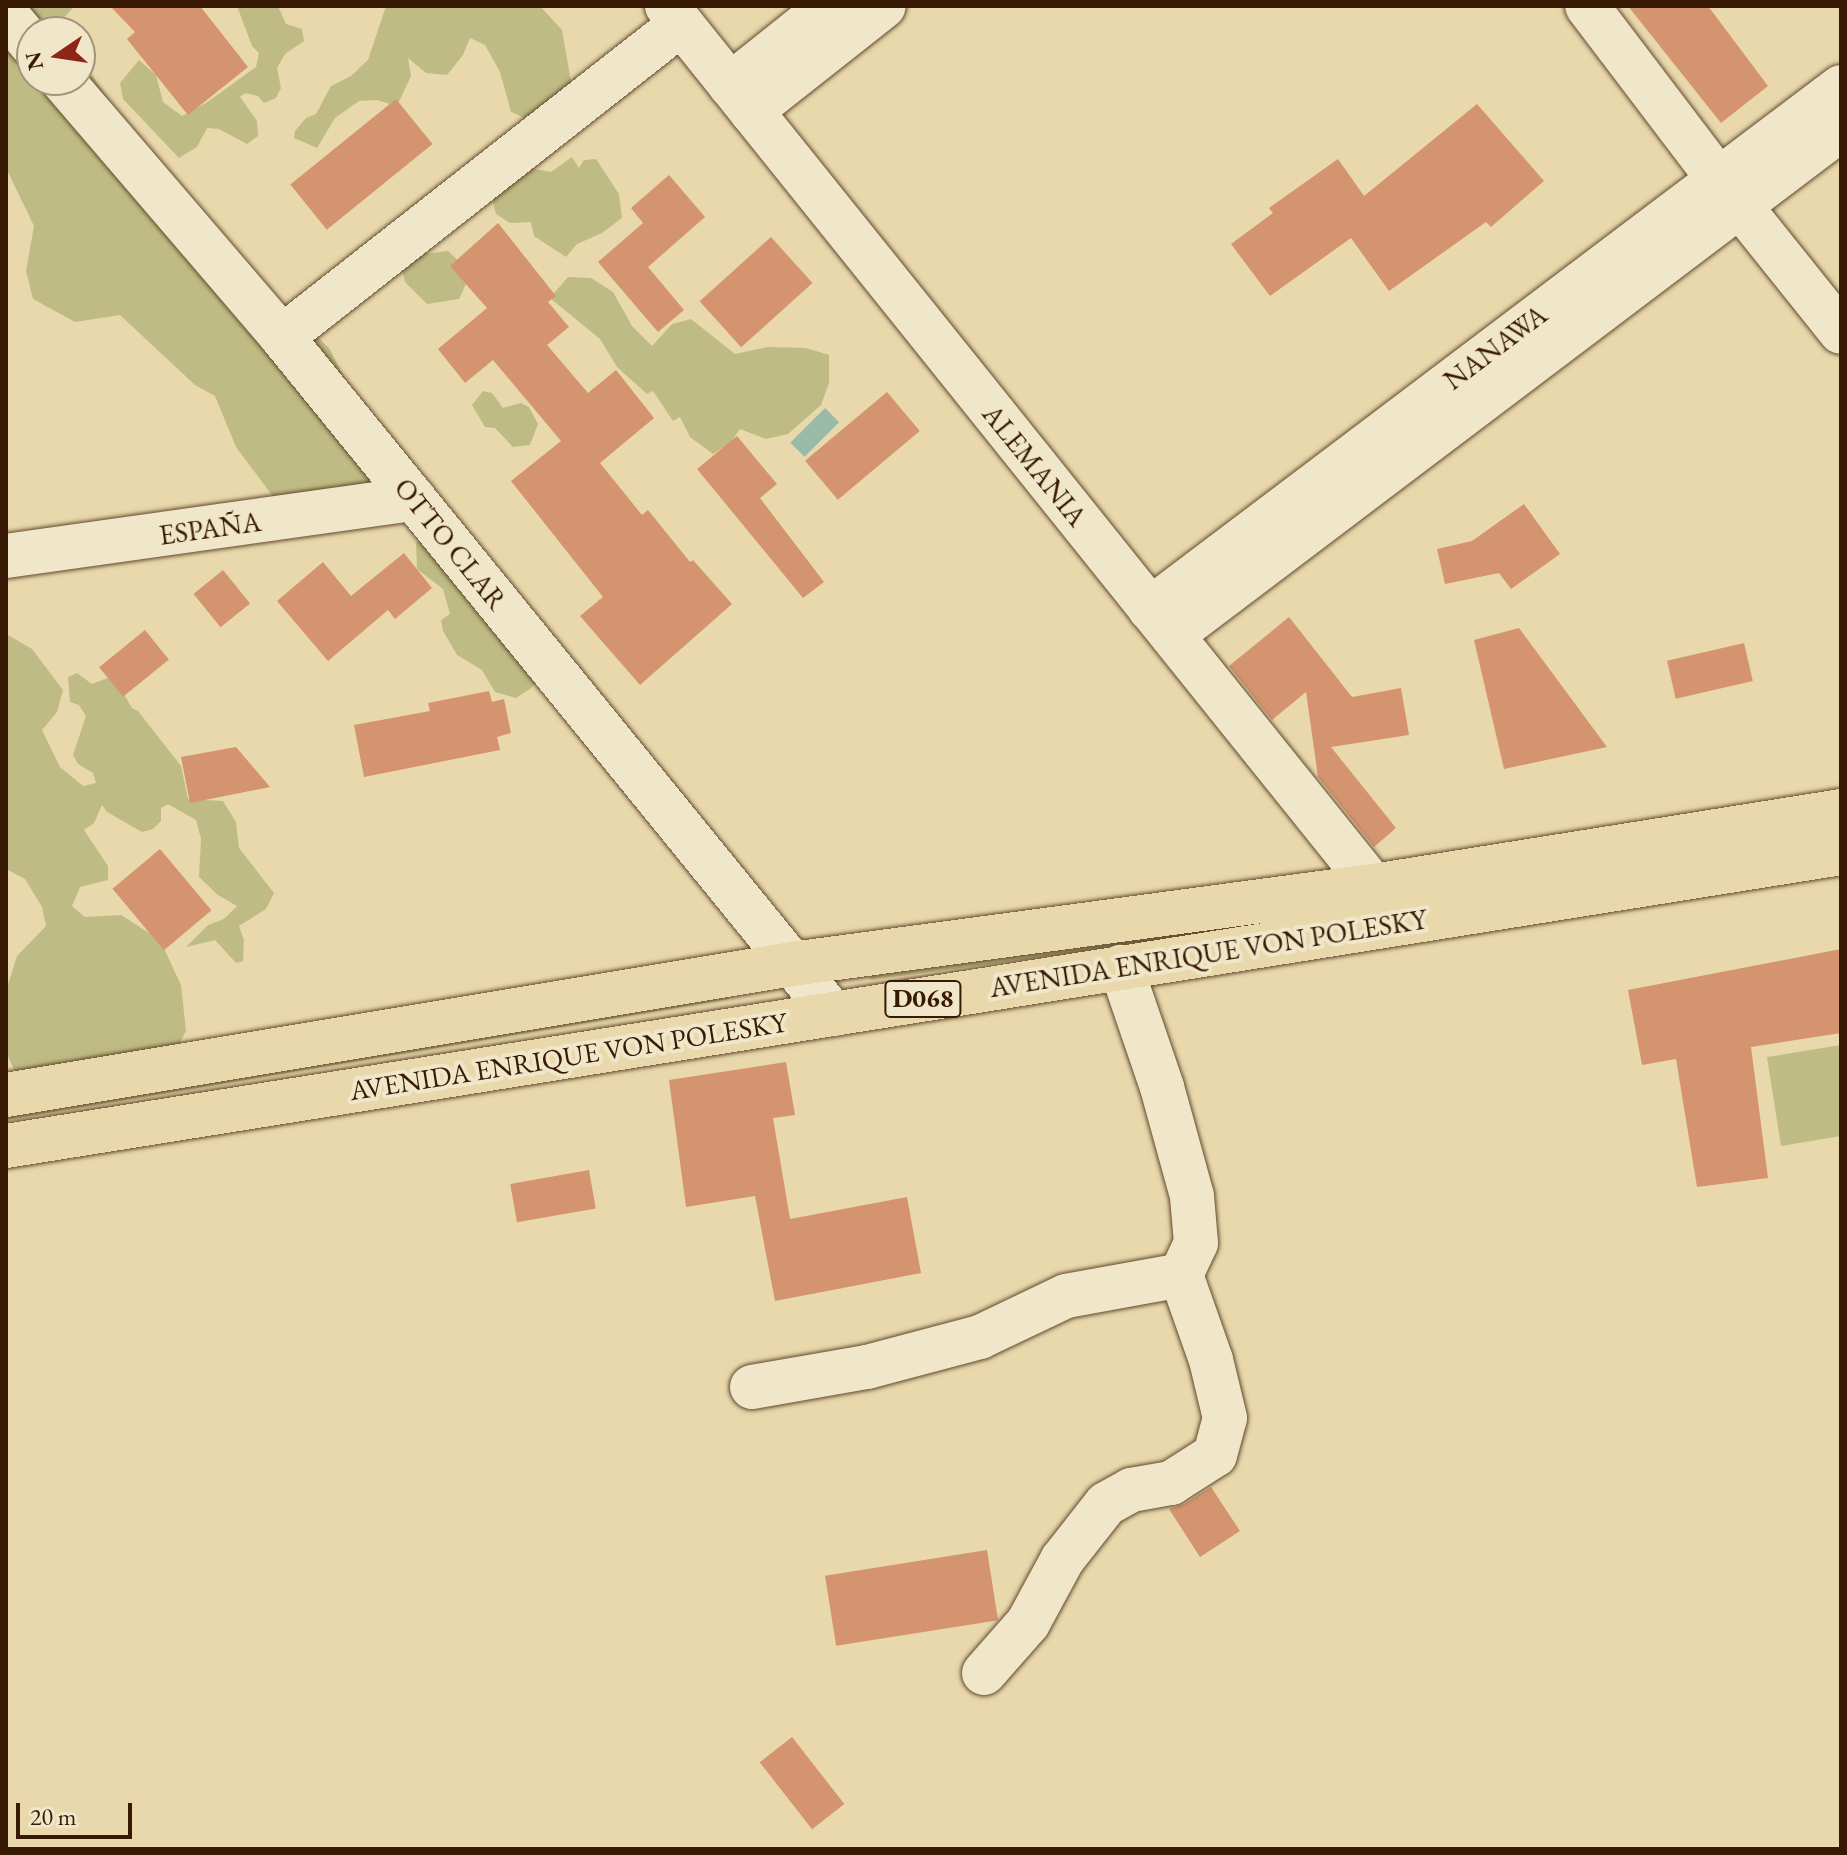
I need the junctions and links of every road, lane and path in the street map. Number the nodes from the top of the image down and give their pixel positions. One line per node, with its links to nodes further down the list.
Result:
1 (829, 6): 7 (street)
2 (884, 6): 7 (street)
3 (1587, 6): 9 (street)
4 (674, 15): 7 (street, ALEMANIA); 11 (street)
5 (1841, 87): 9 (street, NANAWA)
6 (76, 96): 11 (street, OTTO CLAR)
7 (740, 98): 14 (street, ALEMANIA)
8 (1841, 129): 9 (street, NANAWA)
9 (1730, 195): 10 (street); 14 (street, NANAWA)
10 (1841, 332)
11 (282, 337): 12 (street, OTTO CLAR)
12 (414, 499): 13 (street, ESPAÑA); 19 (street, OTTO CLAR)
13 (6, 556)
14 (1161, 622): 17 (street, ALEMANIA)
15 (1841, 811): 17 (main road, AVENIDA ENRIQUE VON POLESKY / D068)
16 (1841, 853): 18 (main road, AVENIDA ENRIQUE VON POLESKY / D068)
17 (1373, 886): 18 (street, ALEMANIA); 19 (main road, AVENIDA ENRIQUE VON POLESKY / D068)
18 (1403, 922): 20 (main road, AVENIDA ENRIQUE VON POLESKY / D068)
19 (792, 964): 21 (street, OTTO CLAR); 22 (main road, AVENIDA ENRIQUE VON POLESKY / D068)
20 (1121, 967): 21 (main road, AVENIDA ENRIQUE VON POLESKY / D068); 24 (street)
21 (833, 1014): 23 (main road, AVENIDA ENRIQUE VON POLESKY / D068)
22 (6, 1095)
23 (6, 1146)
24 (1181, 1275): 25 (street); 26 (street)
25 (752, 1387)
26 (984, 1673)

